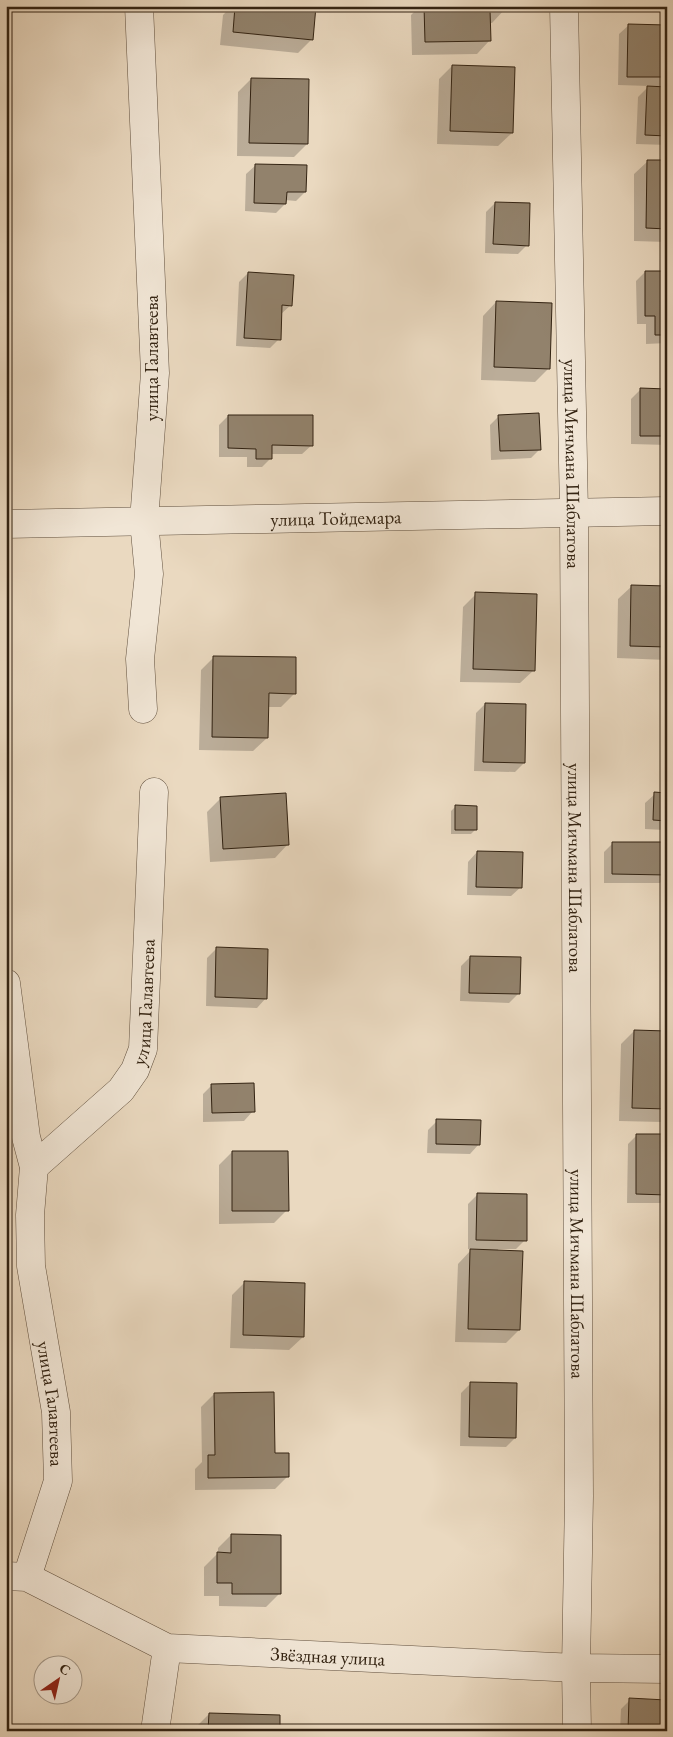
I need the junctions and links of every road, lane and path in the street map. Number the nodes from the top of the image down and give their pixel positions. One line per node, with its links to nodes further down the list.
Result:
1 (139, 6): 5 (street, улица Галавтеева)
2 (564, 6): 4 (street, улица Мичмана Шаблатова)
3 (667, 511): 4 (street, улица Тойдемара)
4 (574, 513): 5 (street, улица Тойдемара); 14 (street, улица Мичмана Шаблатова)
5 (144, 521): 6 (street, улица Тойдемара); 7 (street, улица Галавтеева)
6 (6, 524)
7 (143, 708)
8 (154, 792): 11 (street, улица Галавтеева)
9 (6, 983): 10 (street, улица Галавтеева)
10 (16, 1137): 11 (street, улица Галавтеева)
11 (34, 1168): 12 (street, улица Галавтеева)
12 (17, 1577): 13 (street, Звёздная улица)
13 (167, 1648): 14 (street, Звёздная улица); 16 (street)
14 (576, 1668): 15 (street, Звёздная улица); 17 (street, улица Мичмана Шаблатова)
15 (667, 1669)
16 (155, 1731)
17 (577, 1731)

